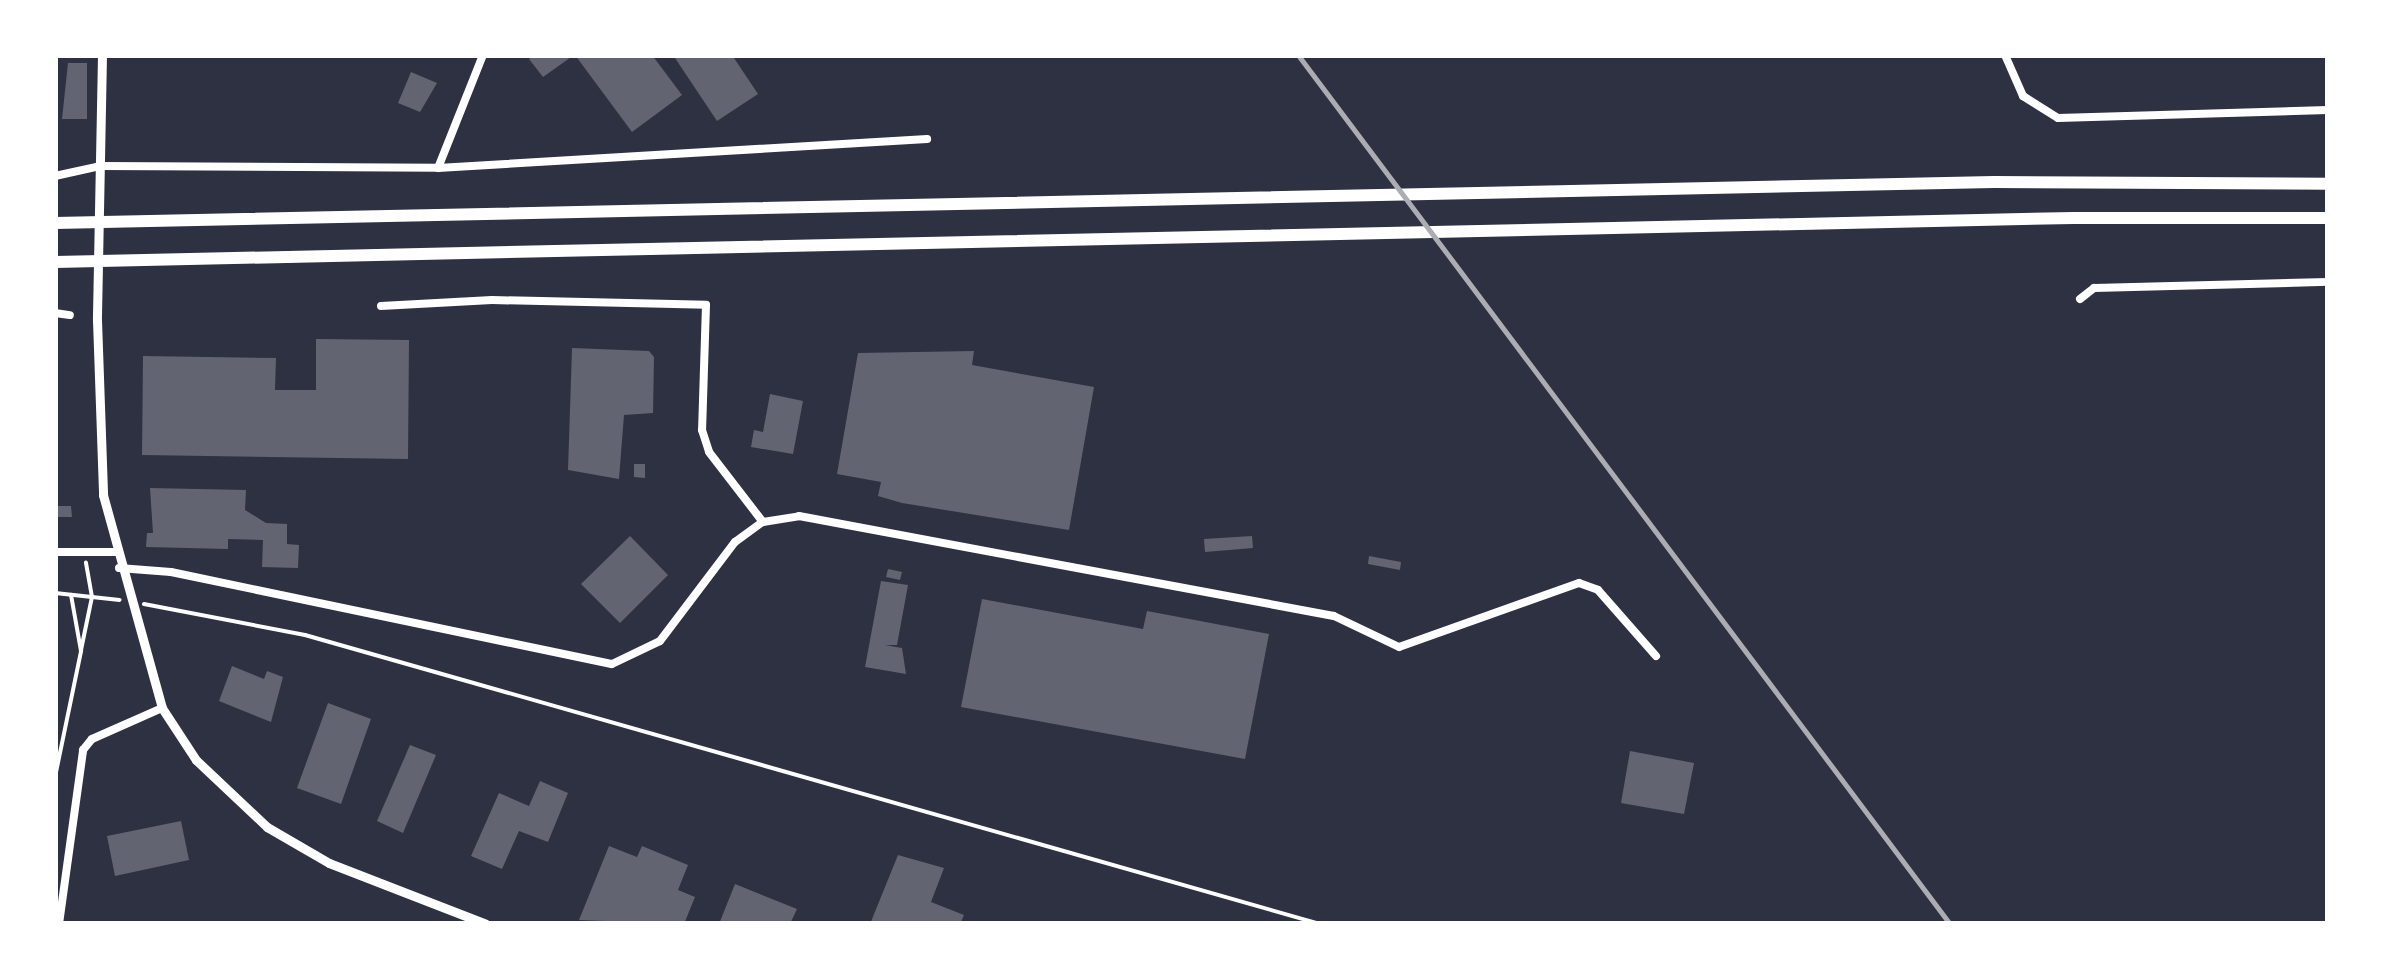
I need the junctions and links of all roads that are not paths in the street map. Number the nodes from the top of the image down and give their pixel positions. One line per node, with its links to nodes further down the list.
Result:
1 (102, 55): 6 (street)
2 (483, 55): 7 (street)
3 (2005, 55): 4 (street)
4 (2328, 110)
5 (927, 140): 7 (street)
6 (100, 166): 7 (street); 8 (street); 11 (street)
7 (438, 168)
8 (55, 176)
9 (2328, 184): 11 (highway)
10 (2328, 218): 14 (highway)
11 (100, 222): 12 (highway); 14 (street)
12 (55, 223)
13 (55, 262): 14 (highway)
14 (97, 262): 22 (street)
15 (2328, 282): 16 (street)
16 (2080, 298)
17 (381, 306): 20 (street)
18 (55, 313): 19 (street)
19 (70, 315)
20 (763, 522): 23 (street); 24 (street)
21 (55, 552): 22 (street)
22 (115, 552): 23 (street)
23 (119, 568): 25 (street)
24 (1656, 656)
25 (162, 708): 26 (street); 27 (street)
26 (59, 924)
27 (486, 924)

